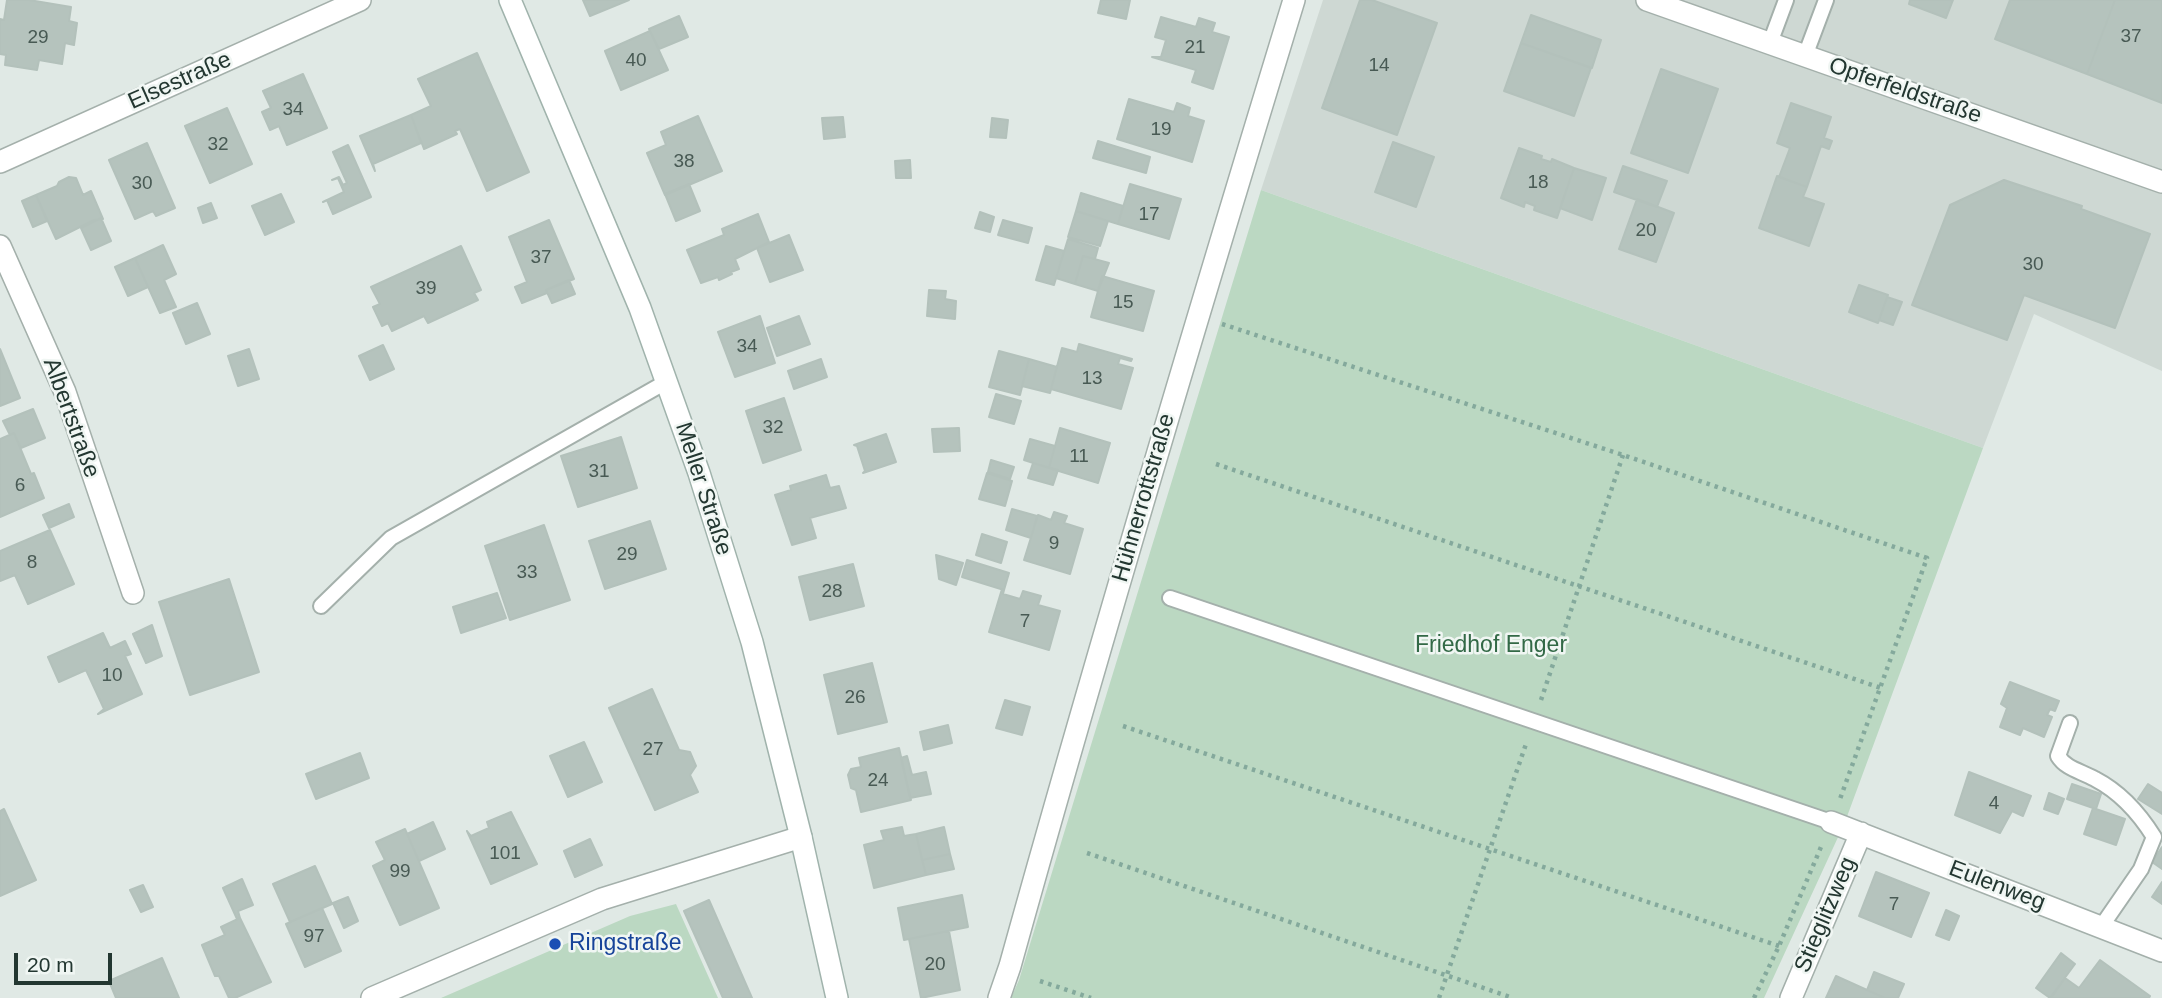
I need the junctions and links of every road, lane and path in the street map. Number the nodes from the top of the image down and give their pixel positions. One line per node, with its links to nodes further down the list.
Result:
1 (360, 0): 9 (street, Elsestraße)
2 (510, 0): 13 (street, Meller Straße)
3 (1294, 0): 12 (street, Hühnerrottstraße)
4 (1647, 0): 7 (street, Opferfeldstraße)
5 (1786, 0): 7 (lane)
6 (1826, 0): 8 (lane)
7 (1770, 43): 8 (street, Opferfeldstraße)
8 (1805, 56): 10 (street, Opferfeldstraße)
9 (0, 162)
10 (2162, 181)
11 (0, 246): 15 (street, Albertstraße)
12 (1198, 316): 18 (path); 31 (street, Hühnerrottstraße)
13 (666, 382): 17 (lane); 23 (street, Meller Straße)
14 (1216, 464): 18 (path)
15 (133, 593)
16 (1170, 598): 21 (lane)
17 (321, 606)
18 (1881, 688): 21 (path)
19 (2070, 723): 25 (lane)
20 (1123, 726): 26 (path)
21 (1831, 822): 22 (street, Eulenweg); 26 (path)
22 (1861, 833): 25 (street, Eulenweg); 35 (street, Stieglitzweg)
23 (801, 837): 29 (street); 30 (street, Meller Straße)
24 (1087, 853): 33 (path)
25 (2101, 927): 27 (street, Eulenweg)
26 (1779, 946): 34 (path)
27 (2162, 951)
28 (1040, 981): 32 (path)
29 (372, 998)
30 (836, 998)
31 (999, 998)
32 (1091, 998)
33 (1513, 998)
34 (1754, 998)
35 (1791, 998)

